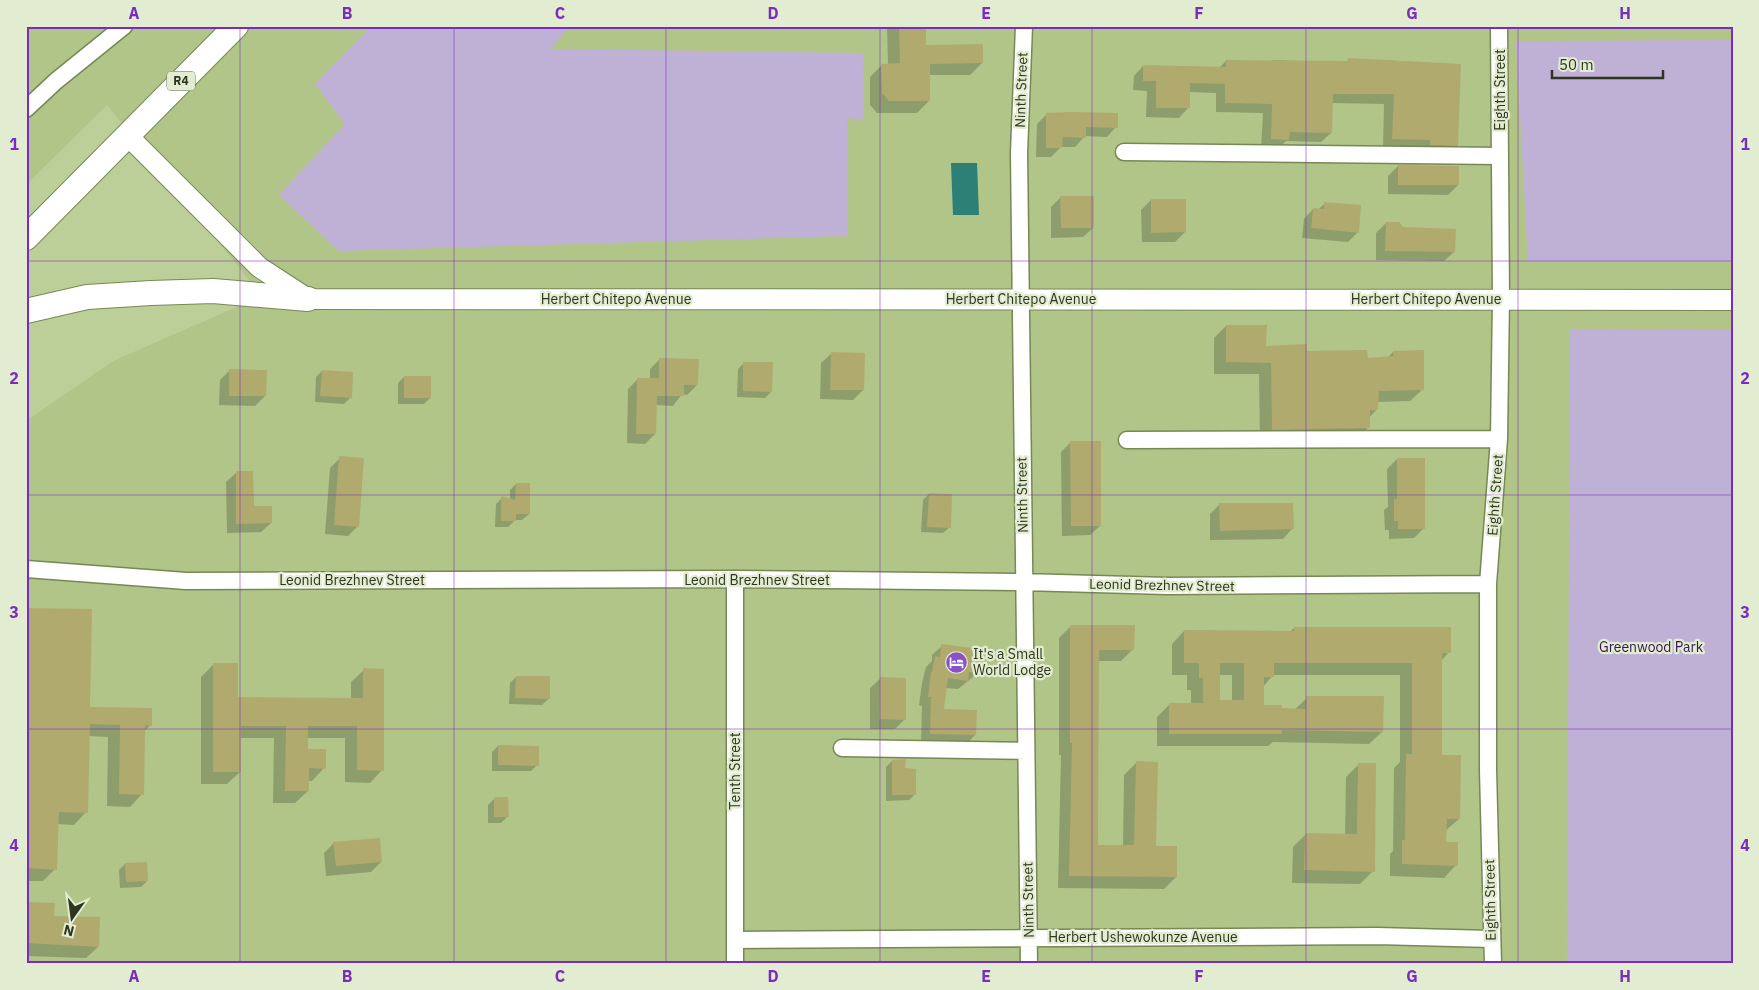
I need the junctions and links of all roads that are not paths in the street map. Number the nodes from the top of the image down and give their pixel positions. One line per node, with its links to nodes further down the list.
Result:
1 (124, 26): 5 (street)
2 (236, 26): 6 (highway, R4)
3 (1024, 26): 10 (street, Ninth Street)
4 (1499, 26): 8 (street, Eighth Street)
5 (26, 109)
6 (127, 135): 9 (highway, R4); 12 (main road)
7 (1124, 152): 8 (street)
8 (1500, 156): 11 (street, Eighth Street)
9 (26, 238)
10 (1021, 298): 11 (main road, Herbert Chitepo Avenue); 12 (main road, Herbert Chitepo Avenue); 19 (street, Ninth Street)
11 (1501, 298): 13 (main road, Herbert Chitepo Avenue); 16 (street, Eighth Street)
12 (308, 299): 14 (highway)
13 (1733, 300)
14 (26, 311)
15 (1127, 440): 16 (street)
16 (1499, 440): 20 (street, Eighth Street)
17 (26, 569): 18 (street, Leonid Brezhnev Street)
18 (735, 579): 19 (street, Leonid Brezhnev Street); 25 (street, Tenth Street)
19 (1023, 582): 20 (street, Leonid Brezhnev Street); 22 (street, Ninth Street)
20 (1488, 584): 24 (street, Eighth Street)
21 (842, 748): 22 (street)
22 (1026, 751): 23 (street, Ninth Street)
23 (1028, 937): 24 (street, Herbert Ushewokunze Avenue); 25 (street, Herbert Ushewokunze Avenue); 27 (street, Ninth Street)
24 (1491, 938): 28 (street, Eighth Street)
25 (736, 940): 26 (street, Tenth Street)
26 (735, 964)
27 (1029, 964)
28 (1493, 964)

